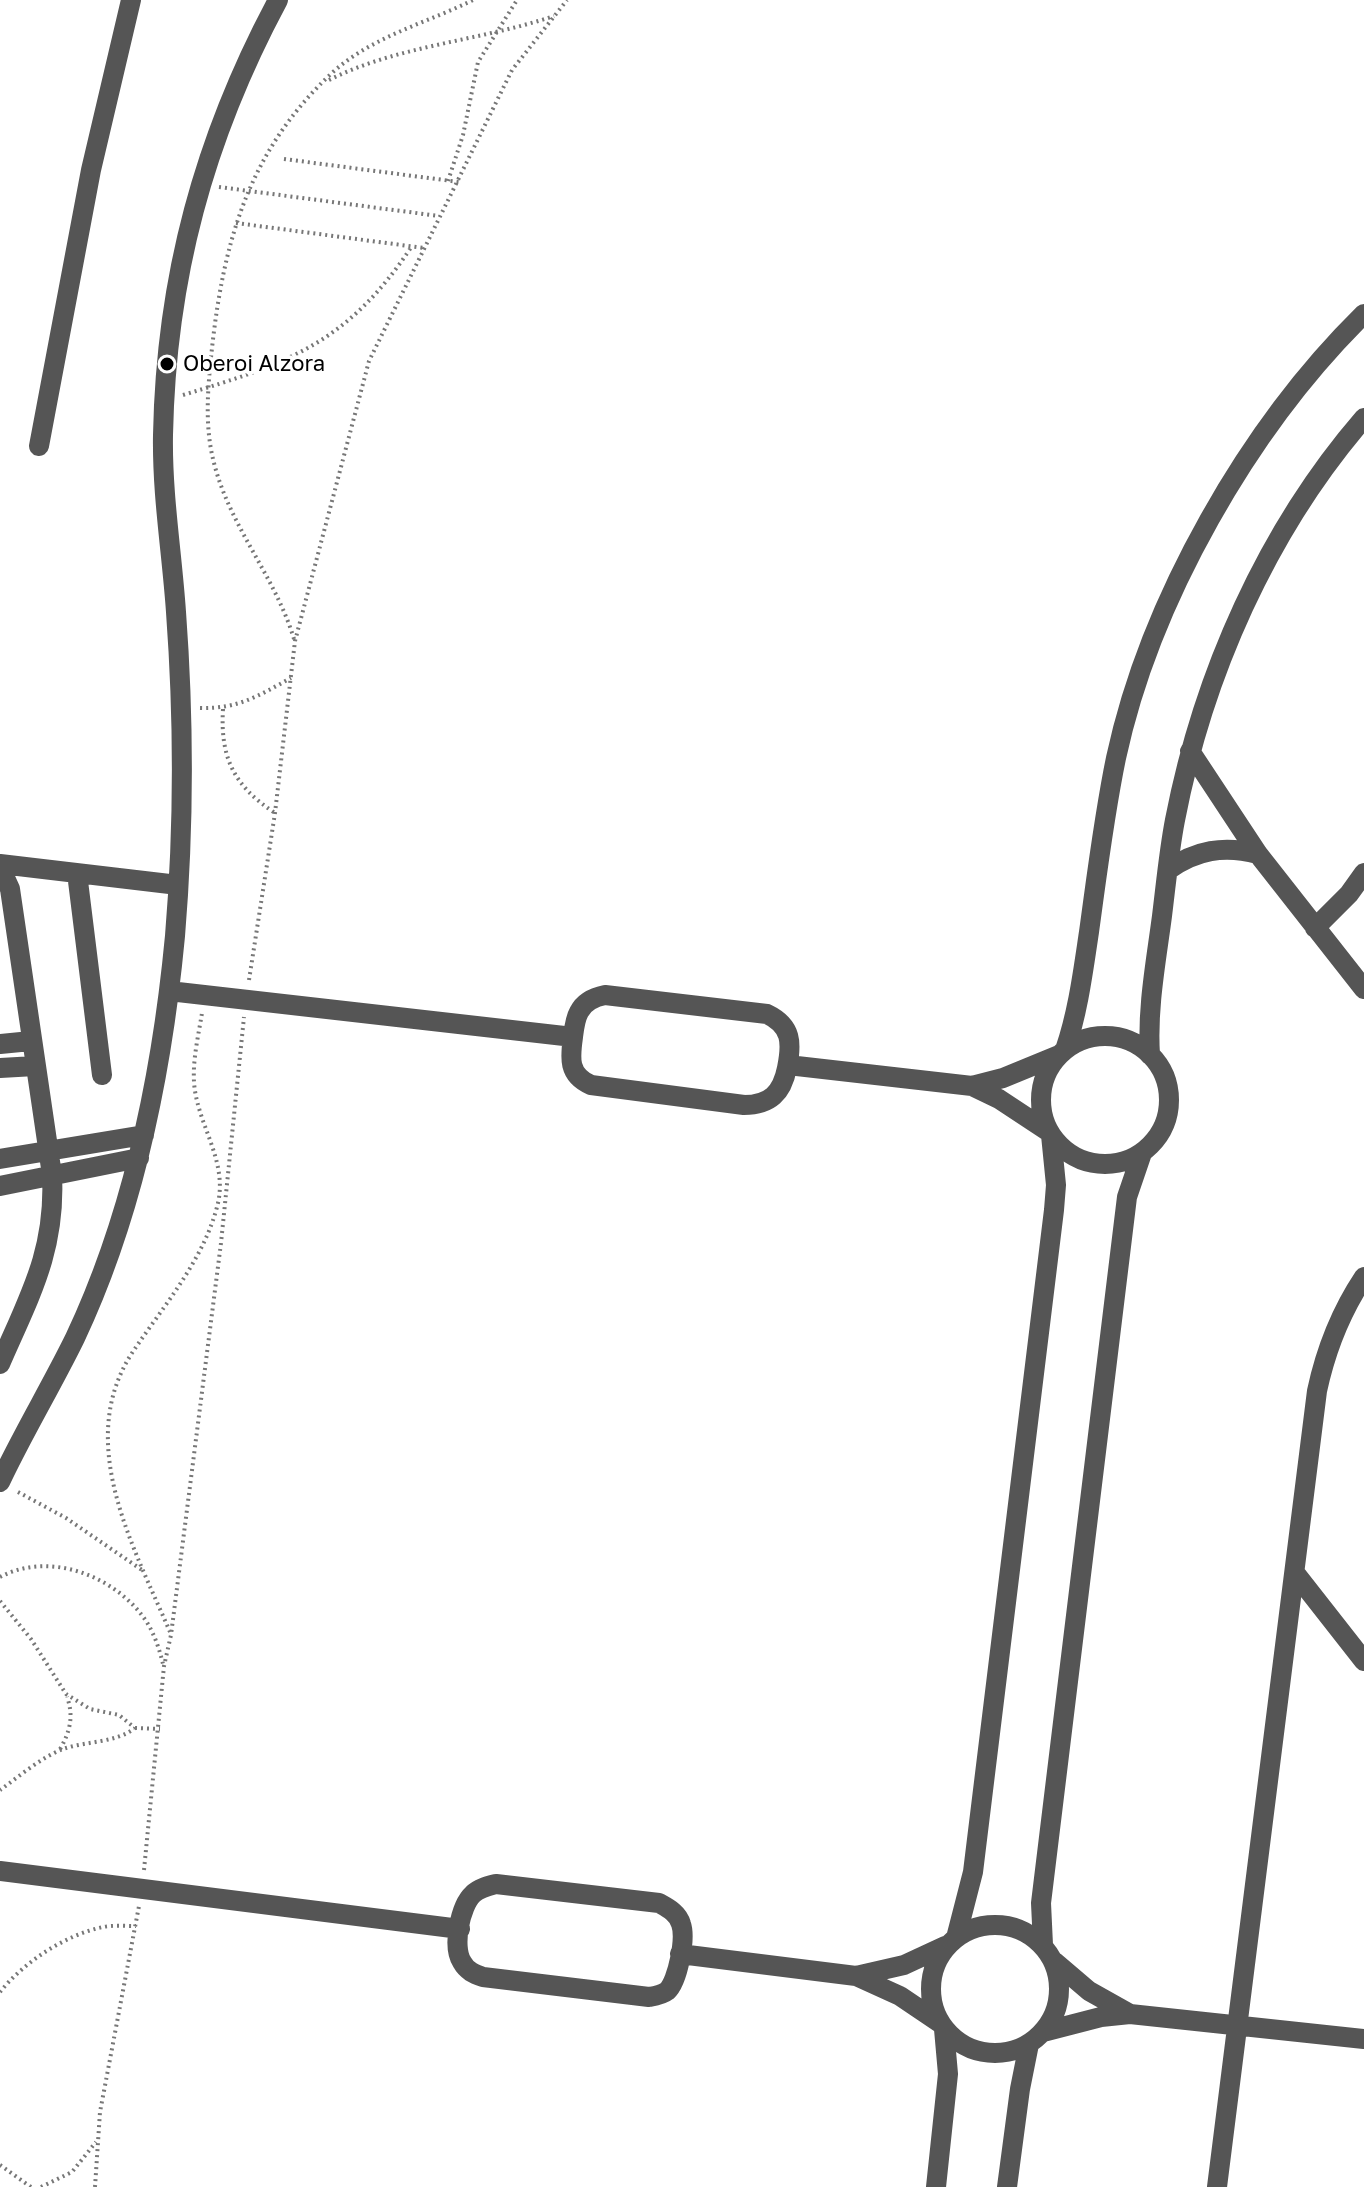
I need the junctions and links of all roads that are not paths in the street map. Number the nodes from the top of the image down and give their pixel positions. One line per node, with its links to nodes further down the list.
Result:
1 (131, 0): 5 (street)
2 (278, 0): 12 (street)
3 (1364, 314): 20 (street)
4 (1364, 418): 6 (street)
5 (39, 446)
6 (1190, 751): 7 (street); 9 (street)
7 (1258, 854): 9 (street); 14 (street)
8 (0, 866): 10 (street); 13 (street)
9 (1168, 870): 21 (street)
10 (77, 873): 12 (street); 25 (street)
11 (1364, 873): 14 (street)
12 (178, 885): 16 (street)
13 (5, 890): 18 (street)
14 (1315, 928): 15 (street)
15 (1364, 989)
16 (169, 991): 17 (street); 28 (street)
17 (573, 1037): 22 (street); 22 (street)
18 (31, 1041): 19 (street); 23 (street)
19 (0, 1044)
20 (1062, 1052): 21 (street); 26 (street); 27 (street)
21 (1150, 1055): 30 (street)
22 (788, 1065): 26 (street)
23 (35, 1066): 24 (street); 29 (street)
24 (0, 1068)
25 (102, 1075)
26 (972, 1086): 27 (street)
27 (1050, 1134): 30 (street); 42 (street)
28 (144, 1135): 29 (street); 31 (street)
29 (48, 1151): 32 (street); 33 (street)
30 (1142, 1153): 43 (street)
31 (139, 1158): 33 (street); 37 (street)
32 (0, 1159)
33 (52, 1175): 34 (street); 36 (street)
34 (0, 1186)
35 (1364, 1277): 38 (street)
36 (0, 1364)
37 (0, 1482)
38 (1295, 1573): 39 (street); 47 (street)
39 (1364, 1661)
40 (0, 1871): 41 (street)
41 (460, 1929): 44 (street); 44 (street)
42 (952, 1941): 43 (street); 45 (street); 48 (street)
43 (1048, 1952): 46 (street); 49 (street)
44 (680, 1954): 45 (street)
45 (856, 1976): 48 (street)
46 (1130, 2014): 47 (street); 49 (street)
47 (1237, 2025): 50 (street); 53 (street)
48 (942, 2026): 49 (street); 51 (street)
49 (1036, 2038): 52 (street)
50 (1364, 2039)
51 (936, 2187)
52 (1007, 2187)
53 (1217, 2187)

